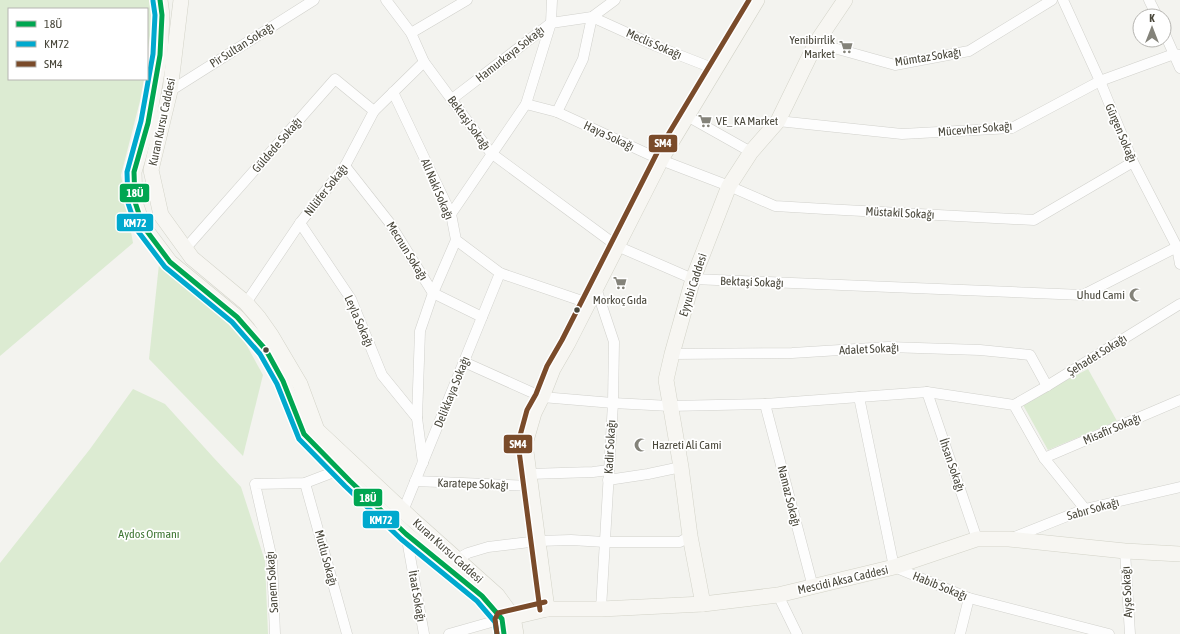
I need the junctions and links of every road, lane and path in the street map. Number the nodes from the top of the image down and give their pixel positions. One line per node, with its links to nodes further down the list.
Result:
1 (160, 0): 49 (street, Kuran Kursu Caddesi)
2 (181, 0): 21 (street, Kuran Kursu Caddesi)
3 (314, 0): 21 (street, Pir Sultan Sokağı)
4 (386, 0): 14 (street, Bektaşi Sokağı)
5 (466, 0): 14 (street)
6 (552, 0): 13 (street)
7 (615, 0): 12 (street, Hamurkaya Sokağı)
8 (757, 0): 19 (street)
9 (845, 0): 15 (street, Eyyubi Caddesi)
10 (1052, 0): 15 (street, Mümtaz Sokağı)
11 (1063, 0): 20 (street, Gürgen Sokağı)
12 (592, 17): 13 (street, Hamurkaya Sokağı); 19 (street, Meclis Sokağı); 26 (street)
13 (551, 23): 23 (street, Hamurkaya Sokağı); 24 (street)
14 (411, 34): 17 (street, Bektaşi Sokağı)
15 (816, 43): 28 (street, Eyyubi Caddesi)
16 (1177, 54): 18 (street); 20 (street, Mücevher Sokağı)
17 (424, 62): 22 (street, Nilüfer Sokağı); 23 (street, Bektaşi Sokağı)
18 (1180, 68)
19 (715, 69): 27 (street)
20 (1100, 81): 28 (street, Mücevher Sokağı); 32 (street, Gürgen Sokağı)
21 (170, 91): 40 (street, Kuran Kursu Caddesi)
22 (393, 92): 25 (street, Nilüfer Sokağı); 35 (street, Ali Naki Sokağı)
23 (452, 99): 30 (street, Bektaşi Sokağı)
24 (526, 104): 26 (street, Haya Sokağı); 30 (street)
25 (374, 111): 33 (street, Nilüfer Sokağı); 40 (street, Güldede Sokağı)
26 (557, 112): 31 (street, Haya Sokağı)
27 (687, 116): 29 (street); 31 (street)
28 (778, 121): 29 (street, Eyyubi Caddesi)
29 (751, 152): 34 (street, Eyyubi Caddesi)
30 (491, 153): 35 (street); 38 (street, Bektaşi Sokağı)
31 (661, 160): 34 (street, Müstakil Sokağı); 38 (street)
32 (1133, 162): 34 (street, Müstakil Sokağı); 39 (street, Gürgen Sokağı)
33 (346, 166): 36 (street, Nilüfer Sokağı); 45 (street, Mecnun Sokağı)
34 (729, 186): 43 (street, Eyyubi Caddesi)
35 (451, 214): 37 (street, Ali Naki Sokağı)
36 (300, 223): 46 (street, Nilüfer Sokağı); 62 (street, Leyla Sokağı)
37 (456, 240): 42 (street); 45 (street)
38 (617, 246): 43 (street, Bektaşi Sokağı); 44 (street)
39 (1176, 247): 41 (street, Gürgen Sokağı); 43 (street, Bektaşi Sokağı)
40 (185, 249): 46 (street, Kuran Kursu Caddesi)
41 (1180, 264)
42 (500, 273): 47 (street); 50 (street, Delikkaya Sokağı)
43 (693, 279): 51 (street, Eyyubi Caddesi)
44 (596, 288): 47 (street); 58 (street, Kadir Sokağı)
45 (433, 293): 50 (street, Mecnun Sokağı); 62 (street)
46 (246, 303): 49 (street); 73 (street, Kuran Kursu Caddesi)
47 (588, 303): 55 (street)
48 (1180, 304): 53 (street, Şehadet Sokağı)
49 (237, 317): 66 (street, Kuran Kursu Caddesi)
50 (482, 317): 52 (street, Delikkaya Sokağı)
51 (672, 354): 53 (street, Adalet Sokağı); 61 (street, Eyyubi Caddesi)
52 (464, 362): 55 (street); 64 (street, Delikkaya Sokağı)
53 (1047, 386): 60 (street, Şehadet Sokağı)
54 (927, 392): 56 (street); 60 (street); 76 (street, İhsan Sokağı)
55 (542, 397): 58 (street); 68 (street)
56 (859, 397): 59 (street); 83 (street)
57 (1180, 400): 63 (street, Misafir Sokağı)
58 (613, 403): 61 (street); 67 (street, Kadir Sokağı)
59 (766, 404): 61 (street); 84 (street, Namaz Sokağı)
60 (1014, 405): 63 (street)
61 (670, 406): 65 (street, Eyyubi Caddesi)
62 (418, 418): 64 (street)
63 (1044, 458): 72 (street)
64 (423, 463): 69 (street, Delikkaya Sokağı)
65 (681, 467): 67 (street, Karatepe Sokağı); 75 (street, Eyyubi Caddesi)
66 (339, 470): 70 (street); 74 (street, Kuran Kursu Caddesi)
67 (608, 475): 68 (street, Karatepe Sokağı); 79 (street, Kadir Sokağı)
68 (530, 480): 69 (street, Karatepe Sokağı); 78 (street)
69 (415, 481): 73 (street, Delikkaya Sokağı)
70 (305, 483): 91 (street, Sanem Sokağı); 92 (street, Mutlu Sokağı)
71 (1180, 487): 72 (street, Sabır Sokağı)
72 (1085, 509): 77 (street, Sabır Sokağı)
73 (403, 511): 82 (street, Kuran Kursu Caddesi)
74 (406, 534): 90 (street, Kuran Kursu Caddesi); 93 (street, İtaat Sokağı)
75 (690, 536): 79 (street); 87 (street, Eyyubi Caddesi)
76 (977, 539): 77 (street, Mescidi Aksa Caddesi); 83 (street, Mescidi Aksa Caddesi)
77 (1009, 539): 80 (street, Mescidi Aksa Caddesi)
78 (538, 541): 79 (street); 82 (street); 88 (street)
79 (605, 542): 89 (street, Kadir Sokağı)
80 (1125, 551): 81 (street, Mescidi Aksa Caddesi); 100 (street, Ayşe Sokağı)
81 (1180, 554)
82 (457, 559): 90 (street, Kuran Kursu Caddesi)
83 (894, 568): 84 (street, Mescidi Aksa Caddesi); 86 (street, Habib Sokağı)
84 (812, 587): 85 (street, Mescidi Aksa Caddesi)
85 (778, 595): 87 (street, Mescidi Aksa Caddesi); 97 (street)
86 (969, 598): 98 (street); 99 (street, Habib Sokağı)
87 (703, 604): 89 (street, Mescidi Aksa Caddesi)
88 (547, 609): 89 (street, Mescidi Aksa Caddesi); 90 (street, Mescidi Aksa Caddesi)
89 (601, 609)
90 (507, 618): 94 (street); 95 (street, Kuran Kursu Caddesi); 96 (street, Kuran Kursu Caddesi)
91 (275, 634)
92 (347, 634)
93 (424, 634)
94 (449, 634)
95 (504, 634)
96 (516, 634)
97 (796, 634)
98 (960, 634)
99 (1109, 634)
100 (1130, 634)

